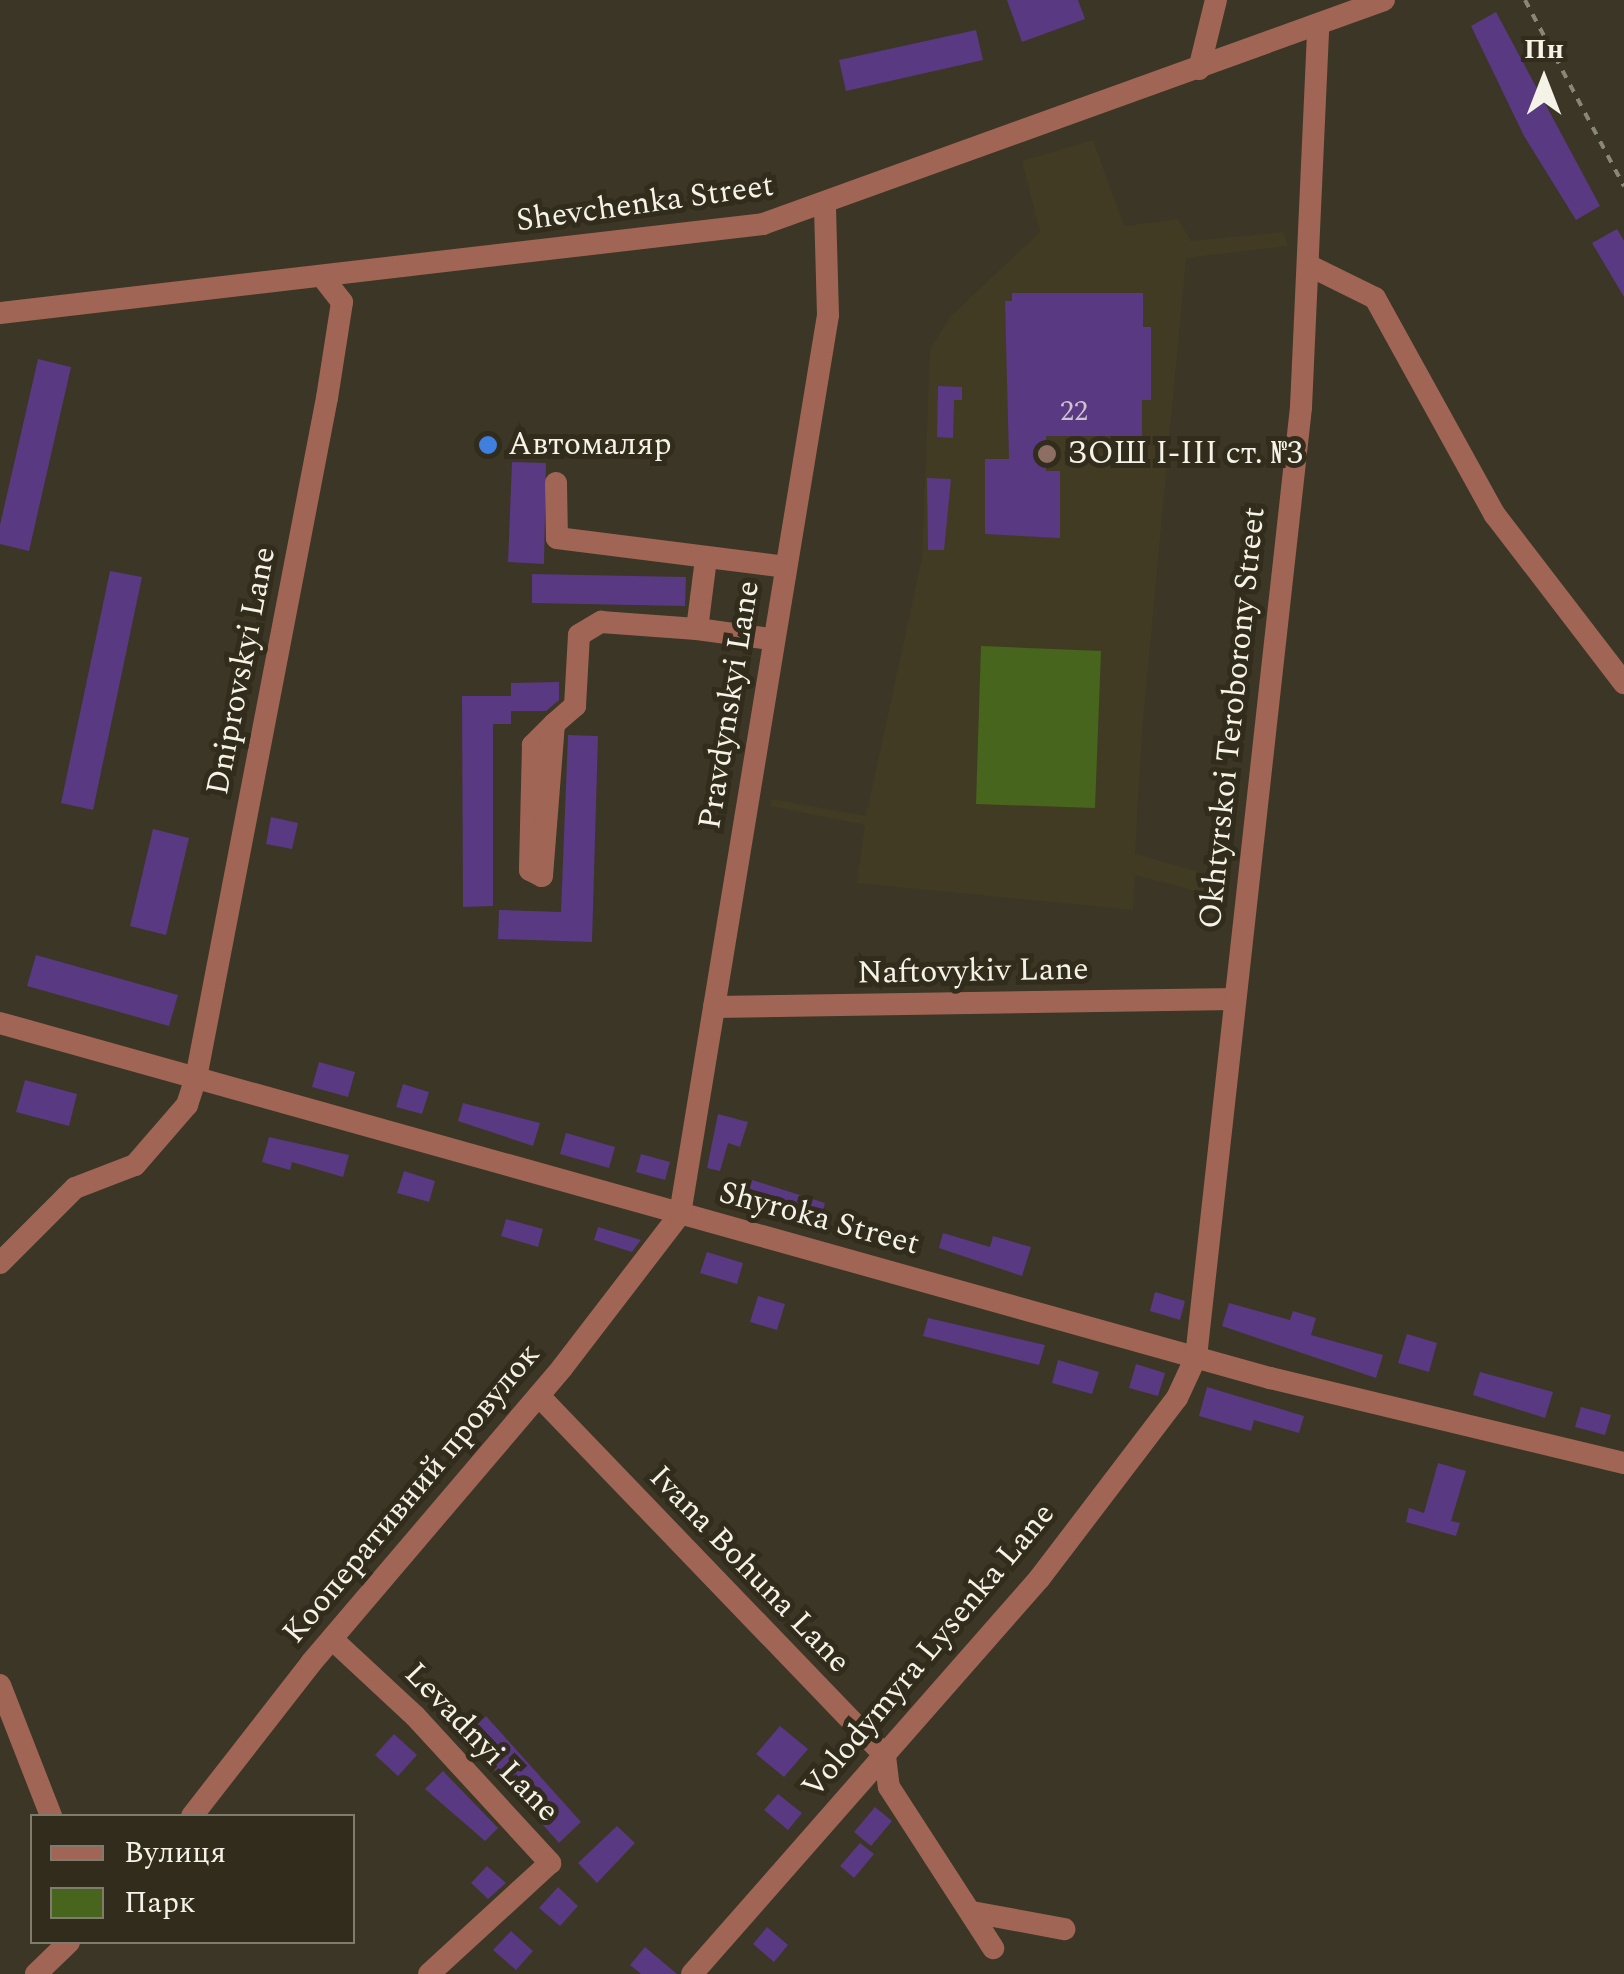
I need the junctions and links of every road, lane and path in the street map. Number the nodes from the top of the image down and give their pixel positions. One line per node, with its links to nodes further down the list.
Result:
1 (1216, 0): 5 (street)
2 (1384, 0): 4 (street, Shevchenka Street)
3 (1525, 0): 6 (path)
4 (1318, 26): 5 (street, Shevchenka Street); 8 (street, Okhtyrskoi Teroborony Street)
5 (1199, 69): 7 (street, Shevchenka Street)
6 (1624, 186)
7 (825, 205): 9 (street, Shevchenka Street); 13 (street, Pravdynskyi Lane)
8 (1310, 266): 16 (street); 18 (street, Okhtyrskoi Teroborony Street)
9 (325, 280): 10 (street, Shevchenka Street); 21 (street, Dniprovskyi Lane)
10 (0, 313)
11 (556, 483): 12 (street)
12 (706, 559): 13 (street); 14 (street)
13 (786, 567): 15 (street, Pravdynskyi Lane)
14 (697, 629): 15 (street); 17 (street)
15 (771, 639): 19 (street, Pravdynskyi Lane)
16 (1624, 683)
17 (554, 724): 17 (street)
18 (1234, 999): 19 (street, Naftovykiv Lane); 24 (street, Okhtyrskoi Teroborony Street)
19 (714, 1007): 22 (street, Pravdynskyi Lane)
20 (0, 1023): 21 (street, Shyroka Street)
21 (196, 1078): 22 (street, Shyroka Street); 23 (street, Dniprovskyi Lane)
22 (680, 1214): 24 (street, Shyroka Street); 25 (street, Кооперативний провулок)
23 (0, 1263)
24 (1196, 1357): 26 (street, Shyroka Street); 29 (street, Volodymyra Lysenka Lane)
25 (539, 1396): 27 (street, Кооперативний провулок); 29 (street, Ivana Bohuna Lane)
26 (1624, 1463)
27 (332, 1639): 31 (street, Кооперативний провулок); 37 (street, Levadnyi Lane)
28 (0, 1685): 30 (street)
29 (885, 1756): 32 (street, Ivana Bohuna Lane); 38 (street, Volodymyra Lysenka Lane)
30 (49, 1814)
31 (194, 1814)
32 (972, 1912): 33 (street); 35 (street, Ivana Bohuna Lane)
33 (1064, 1929)
34 (68, 1944): 36 (street)
35 (993, 1948)
36 (36, 1974)
37 (429, 1974)
38 (692, 1974)

